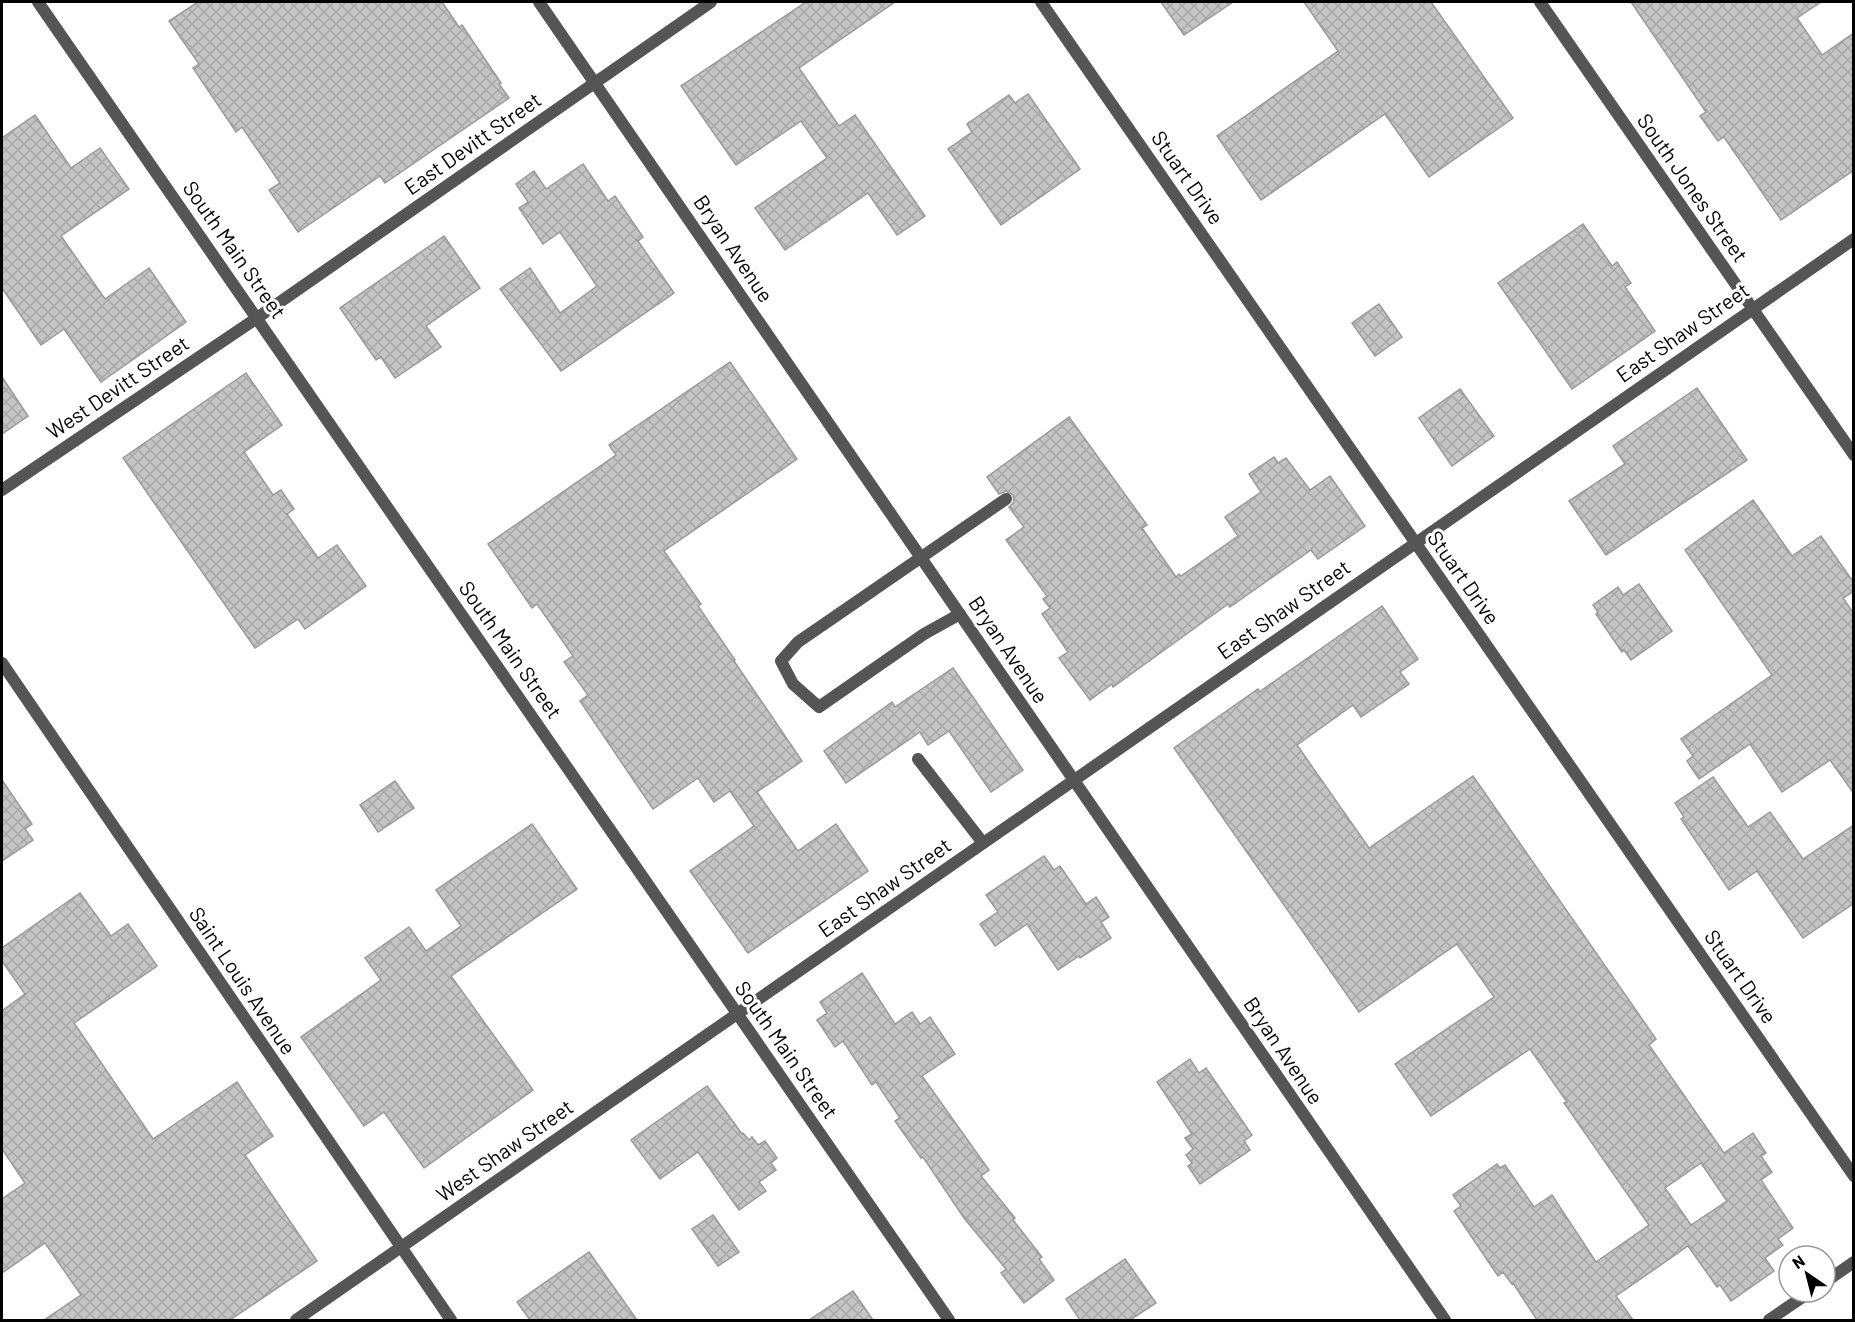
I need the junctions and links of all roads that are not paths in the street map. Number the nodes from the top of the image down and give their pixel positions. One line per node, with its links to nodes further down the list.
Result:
1 (38, 2): 9 (street, South Main Street)
2 (539, 2): 6 (street, Bryan Avenue)
3 (711, 2): 6 (street, East Devitt Street)
4 (1041, 2): 13 (street, Stuart Drive)
5 (1540, 2): 8 (street, South Jones Street)
6 (595, 83): 9 (street, East Devitt Street); 14 (street, Bryan Avenue)
7 (1854, 238): 8 (street, East Shaw Street)
8 (1752, 309): 10 (street, South Jones Street); 13 (street, East Shaw Street)
9 (257, 318): 11 (street, West Devitt Street); 20 (street, South Main Street)
10 (1854, 455)
11 (2, 490)
12 (1006, 499): 14 (street)
13 (1415, 543): 18 (street, East Shaw Street); 21 (street, Stuart Drive)
14 (921, 558): 15 (street, Bryan Avenue); 15 (street)
15 (960, 614): 18 (street, Bryan Avenue)
16 (2, 663): 22 (street, Saint Louis Avenue)
17 (918, 759): 19 (street)
18 (1074, 780): 19 (street, East Shaw Street); 29 (street, Bryan Avenue)
19 (983, 843): 20 (street, East Shaw Street)
20 (737, 1014): 22 (street, West Shaw Street); 28 (street, South Main Street)
21 (1854, 1176)
22 (401, 1248): 26 (street, West Shaw Street); 27 (street, Saint Louis Avenue)
23 (1854, 1262): 24 (street)
24 (1837, 1274)
25 (1792, 1304): 30 (street)
26 (296, 1320)
27 (451, 1320)
28 (949, 1320)
29 (1445, 1320)
30 (1769, 1320)

